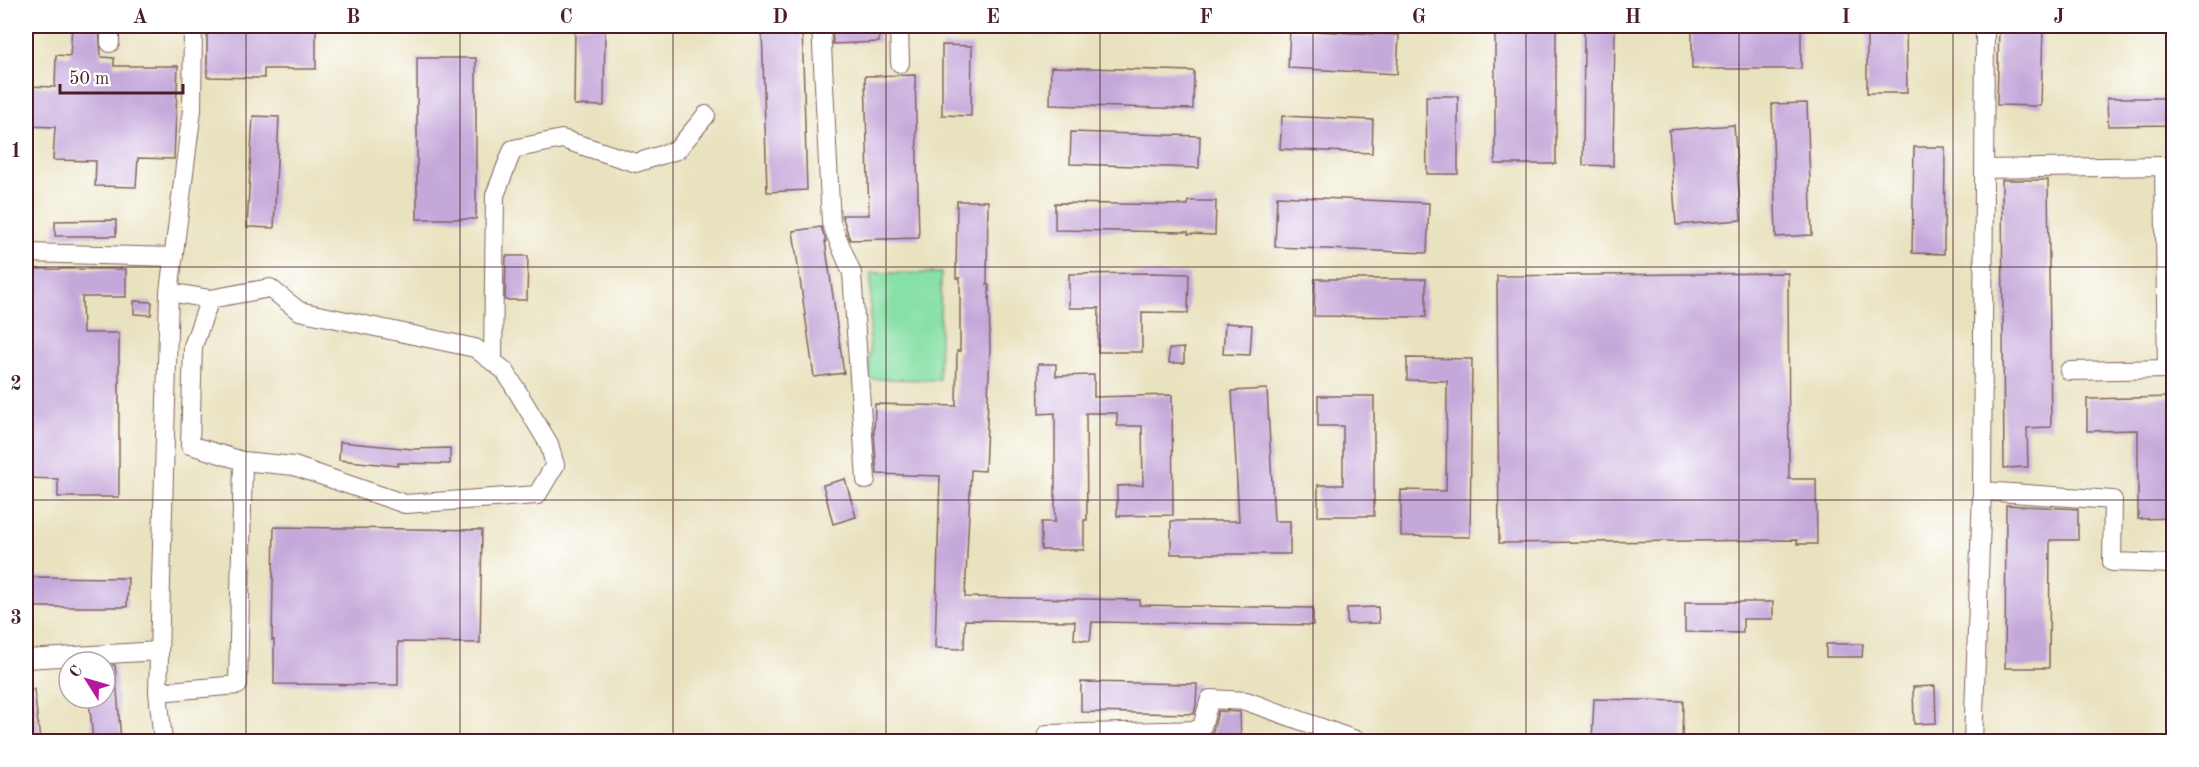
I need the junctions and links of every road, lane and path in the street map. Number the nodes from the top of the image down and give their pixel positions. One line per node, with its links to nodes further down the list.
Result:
1 (193, 26): 9 (lane)
2 (820, 26): 15 (lane)
3 (899, 26): 5 (lane)
4 (1985, 26): 7 (lane)
5 (900, 63)
6 (706, 115): 12 (lane)
7 (1984, 169): 13 (lane); 16 (lane)
8 (26, 253): 9 (lane)
9 (174, 257): 10 (lane)
10 (169, 292): 11 (lane); 18 (lane)
11 (210, 299): 12 (lane); 14 (lane)
12 (493, 362): 14 (lane)
13 (2069, 371)
14 (243, 460): 20 (lane)
15 (866, 480)
16 (1982, 491): 17 (lane); 24 (lane)
17 (2174, 564)
18 (159, 651): 19 (lane); 20 (lane)
19 (26, 659)
20 (158, 692): 22 (lane)
21 (1047, 734): 23 (lane)
22 (164, 741)
23 (1361, 741)
24 (1973, 741)

